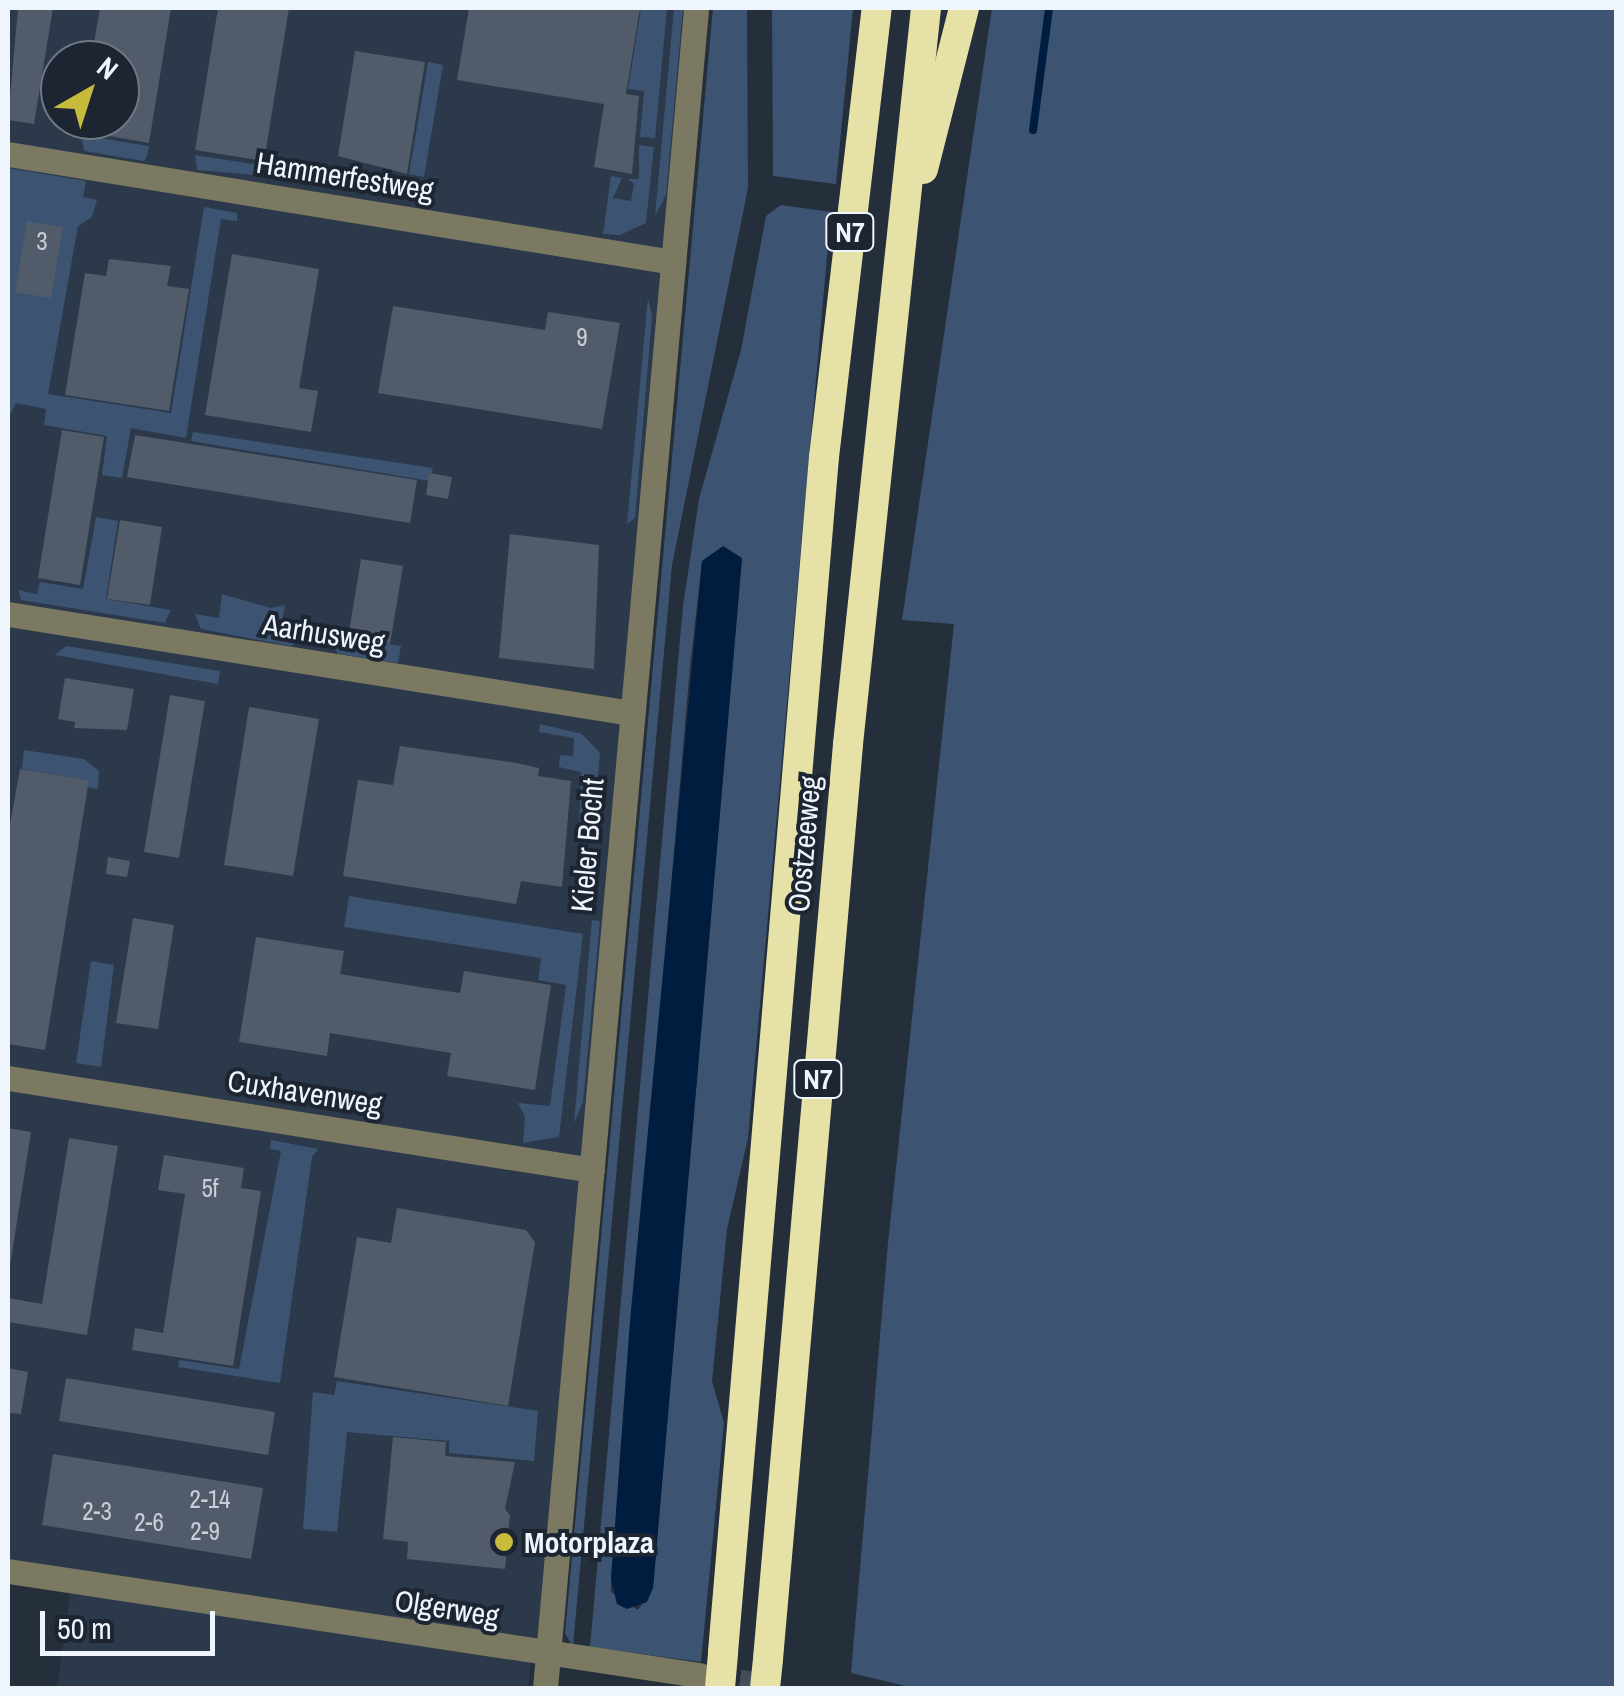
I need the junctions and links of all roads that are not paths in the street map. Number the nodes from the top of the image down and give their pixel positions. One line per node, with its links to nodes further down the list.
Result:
1 (696, 8): 6 (street, Kieler Bocht)
2 (877, 8): 15 (highway, Oostzeeweg / N7, bridge)
3 (926, 8): 7 (highway, Oostzeeweg / N7)
4 (964, 8): 7 (highway, N7)
5 (8, 154): 6 (street, Hammerfestweg)
6 (673, 262): 9 (street, Kieler Bocht)
7 (896, 269): 14 (highway, Oostzeeweg / N7)
8 (8, 614): 9 (street, Aarhusweg)
9 (632, 713): 11 (street, Kieler Bocht)
10 (8, 1078): 11 (street, Cuxhavenweg)
11 (592, 1170): 13 (street, Kieler Bocht)
12 (8, 1571): 13 (street, Olgerweg)
13 (548, 1655): 15 (street, Olgerweg); 16 (street, Kieler Bocht)
14 (766, 1674)
15 (709, 1682)
16 (545, 1688)

